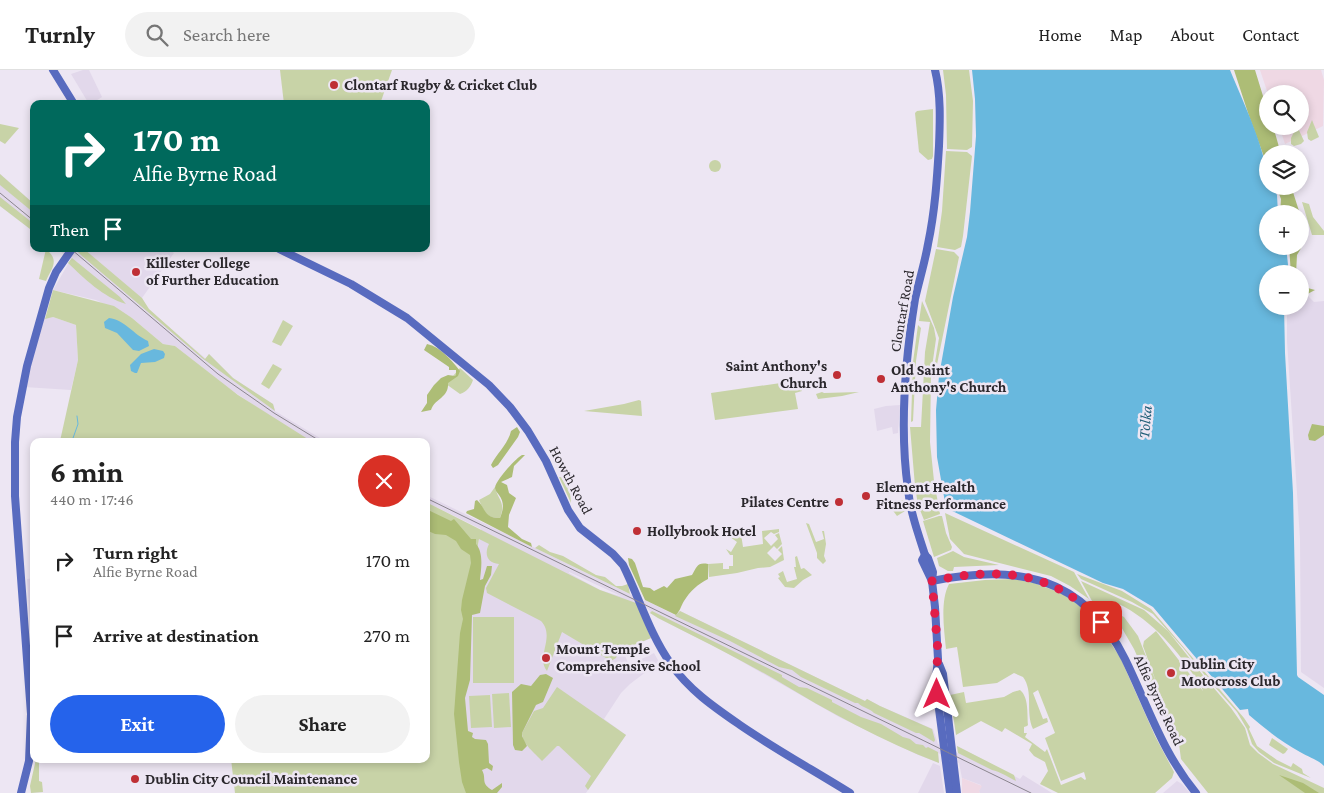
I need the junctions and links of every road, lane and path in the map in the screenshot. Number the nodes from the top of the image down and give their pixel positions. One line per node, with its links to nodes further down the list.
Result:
1 (53, 70): 3 (main road)
2 (935, 70): 6 (main road, Clontarf Road)
3 (72, 100)
4 (69, 252): 8 (main road)
5 (285, 252): 11 (main road, Howth Road)
6 (932, 581): 7 (main road, Clontarf Road); 14 (main road, Alfie Byrne Road)
7 (938, 659): 12 (main road, Clontarf Road); 13 (main road, Clontarf Road)
8 (30, 700)
9 (30, 738): 10 (main road)
10 (21, 793)
11 (850, 793)
12 (950, 793)
13 (957, 793)
14 (1196, 793)

